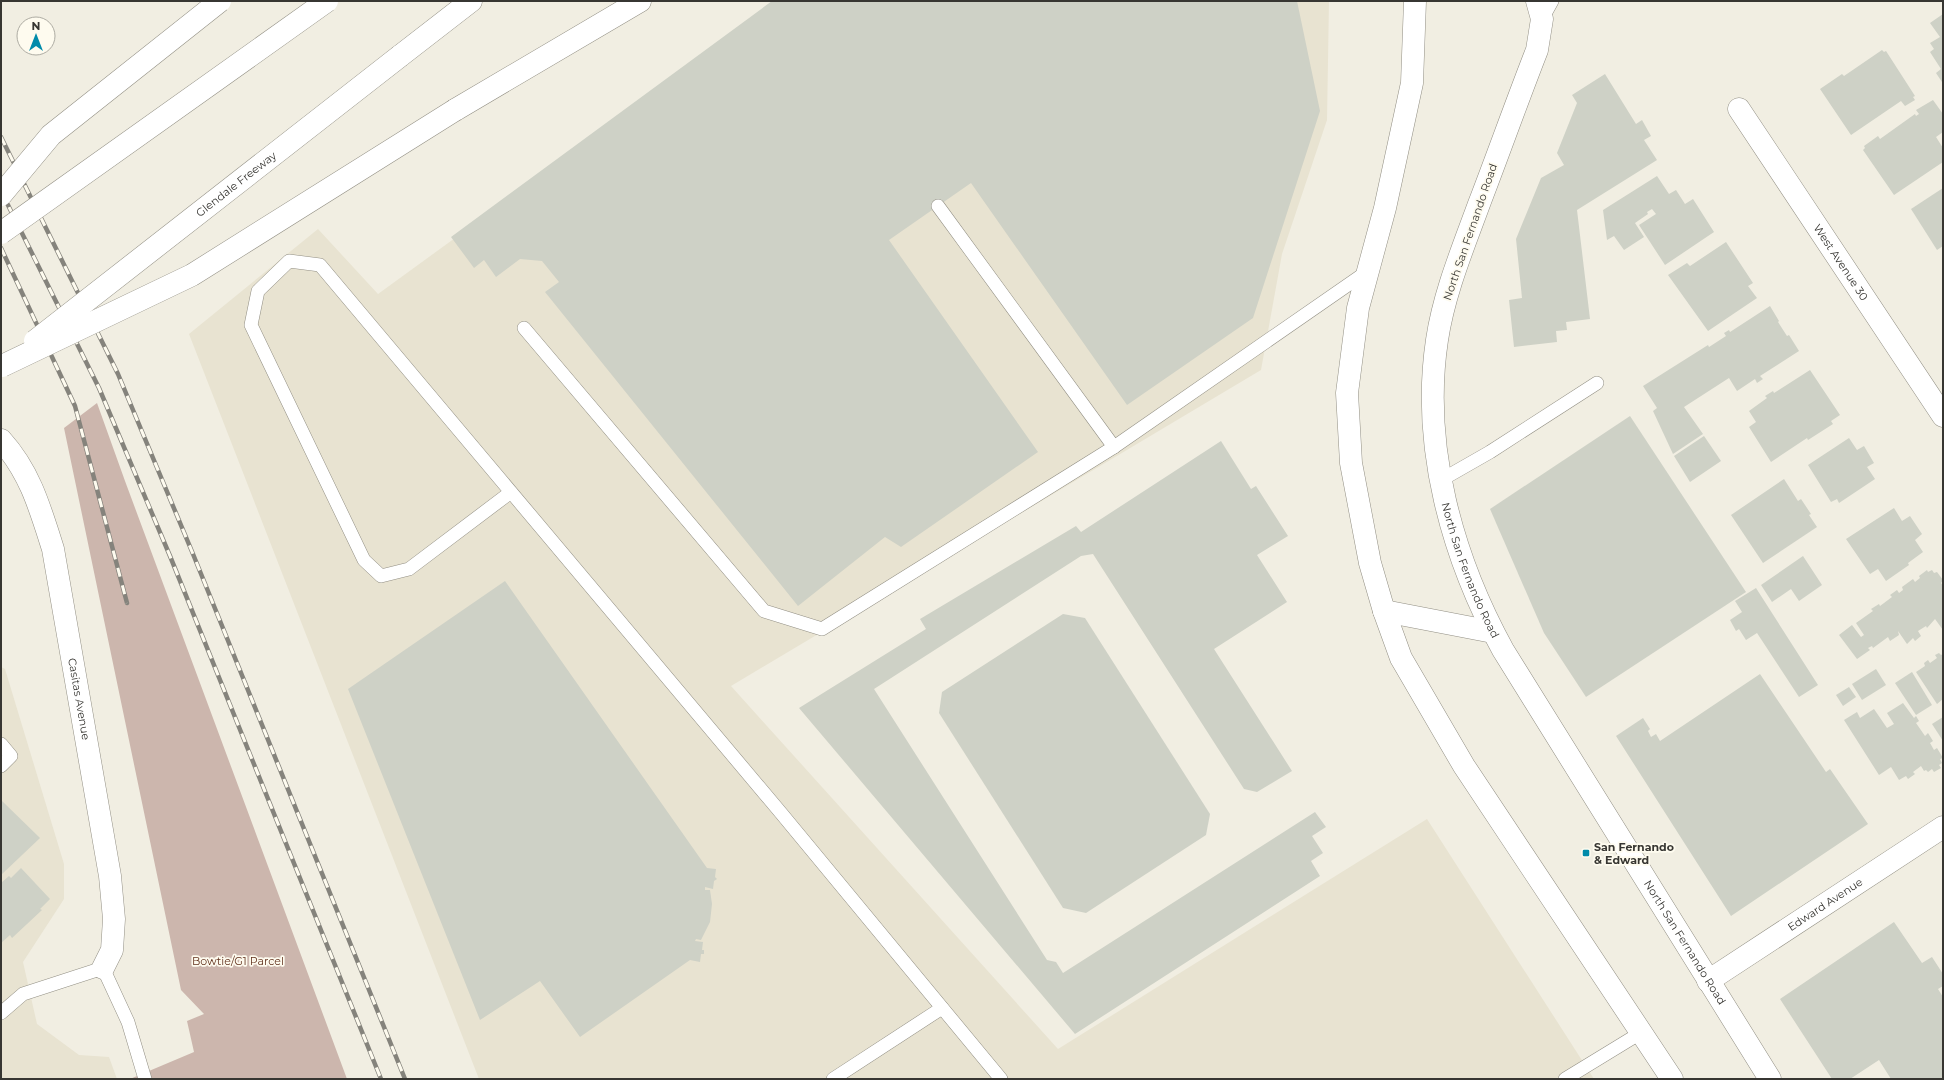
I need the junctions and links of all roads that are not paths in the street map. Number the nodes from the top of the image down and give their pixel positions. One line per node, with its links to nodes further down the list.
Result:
1 (220, 1): 8 (main road, bridge)
2 (327, 1): 10 (main road, bridge)
3 (471, 1): 13 (main road, Glendale Freeway, bridge)
4 (640, 1): 13 (main road, bridge)
5 (1415, 1): 11 (main road)
6 (1544, 7): 18 (main road, North San Fernando Road)
7 (1739, 109): 15 (main road, West Avenue 30)
8 (1, 195)
9 (938, 206): 17 (lane)
10 (1, 233)
11 (1368, 271): 17 (lane); 20 (main road)
12 (524, 328): 17 (lane)
13 (2, 366)
14 (1597, 383): 18 (lane)
15 (1943, 416)
16 (1, 440): 25 (main road, Casitas Avenue)
17 (1114, 447)
18 (1441, 480): 21 (main road, North San Fernando Road)
19 (511, 492): 19 (lane); 27 (lane)
20 (1384, 611): 21 (main road); 29 (main road)
21 (1493, 632): 26 (main road, North San Fernando Road)
22 (1, 744): 23 (lane)
23 (1, 766)
24 (1943, 827): 26 (main road, Edward Avenue)
25 (103, 968): 28 (lane); 30 (lane)
26 (1708, 981): 35 (main road, North San Fernando Road)
27 (942, 1008): 31 (lane); 32 (lane)
28 (1, 1013)
29 (1642, 1032): 33 (lane); 34 (main road)
30 (145, 1079)
31 (833, 1079)
32 (1001, 1079)
33 (1565, 1079)
34 (1672, 1079)
35 (1770, 1079)

